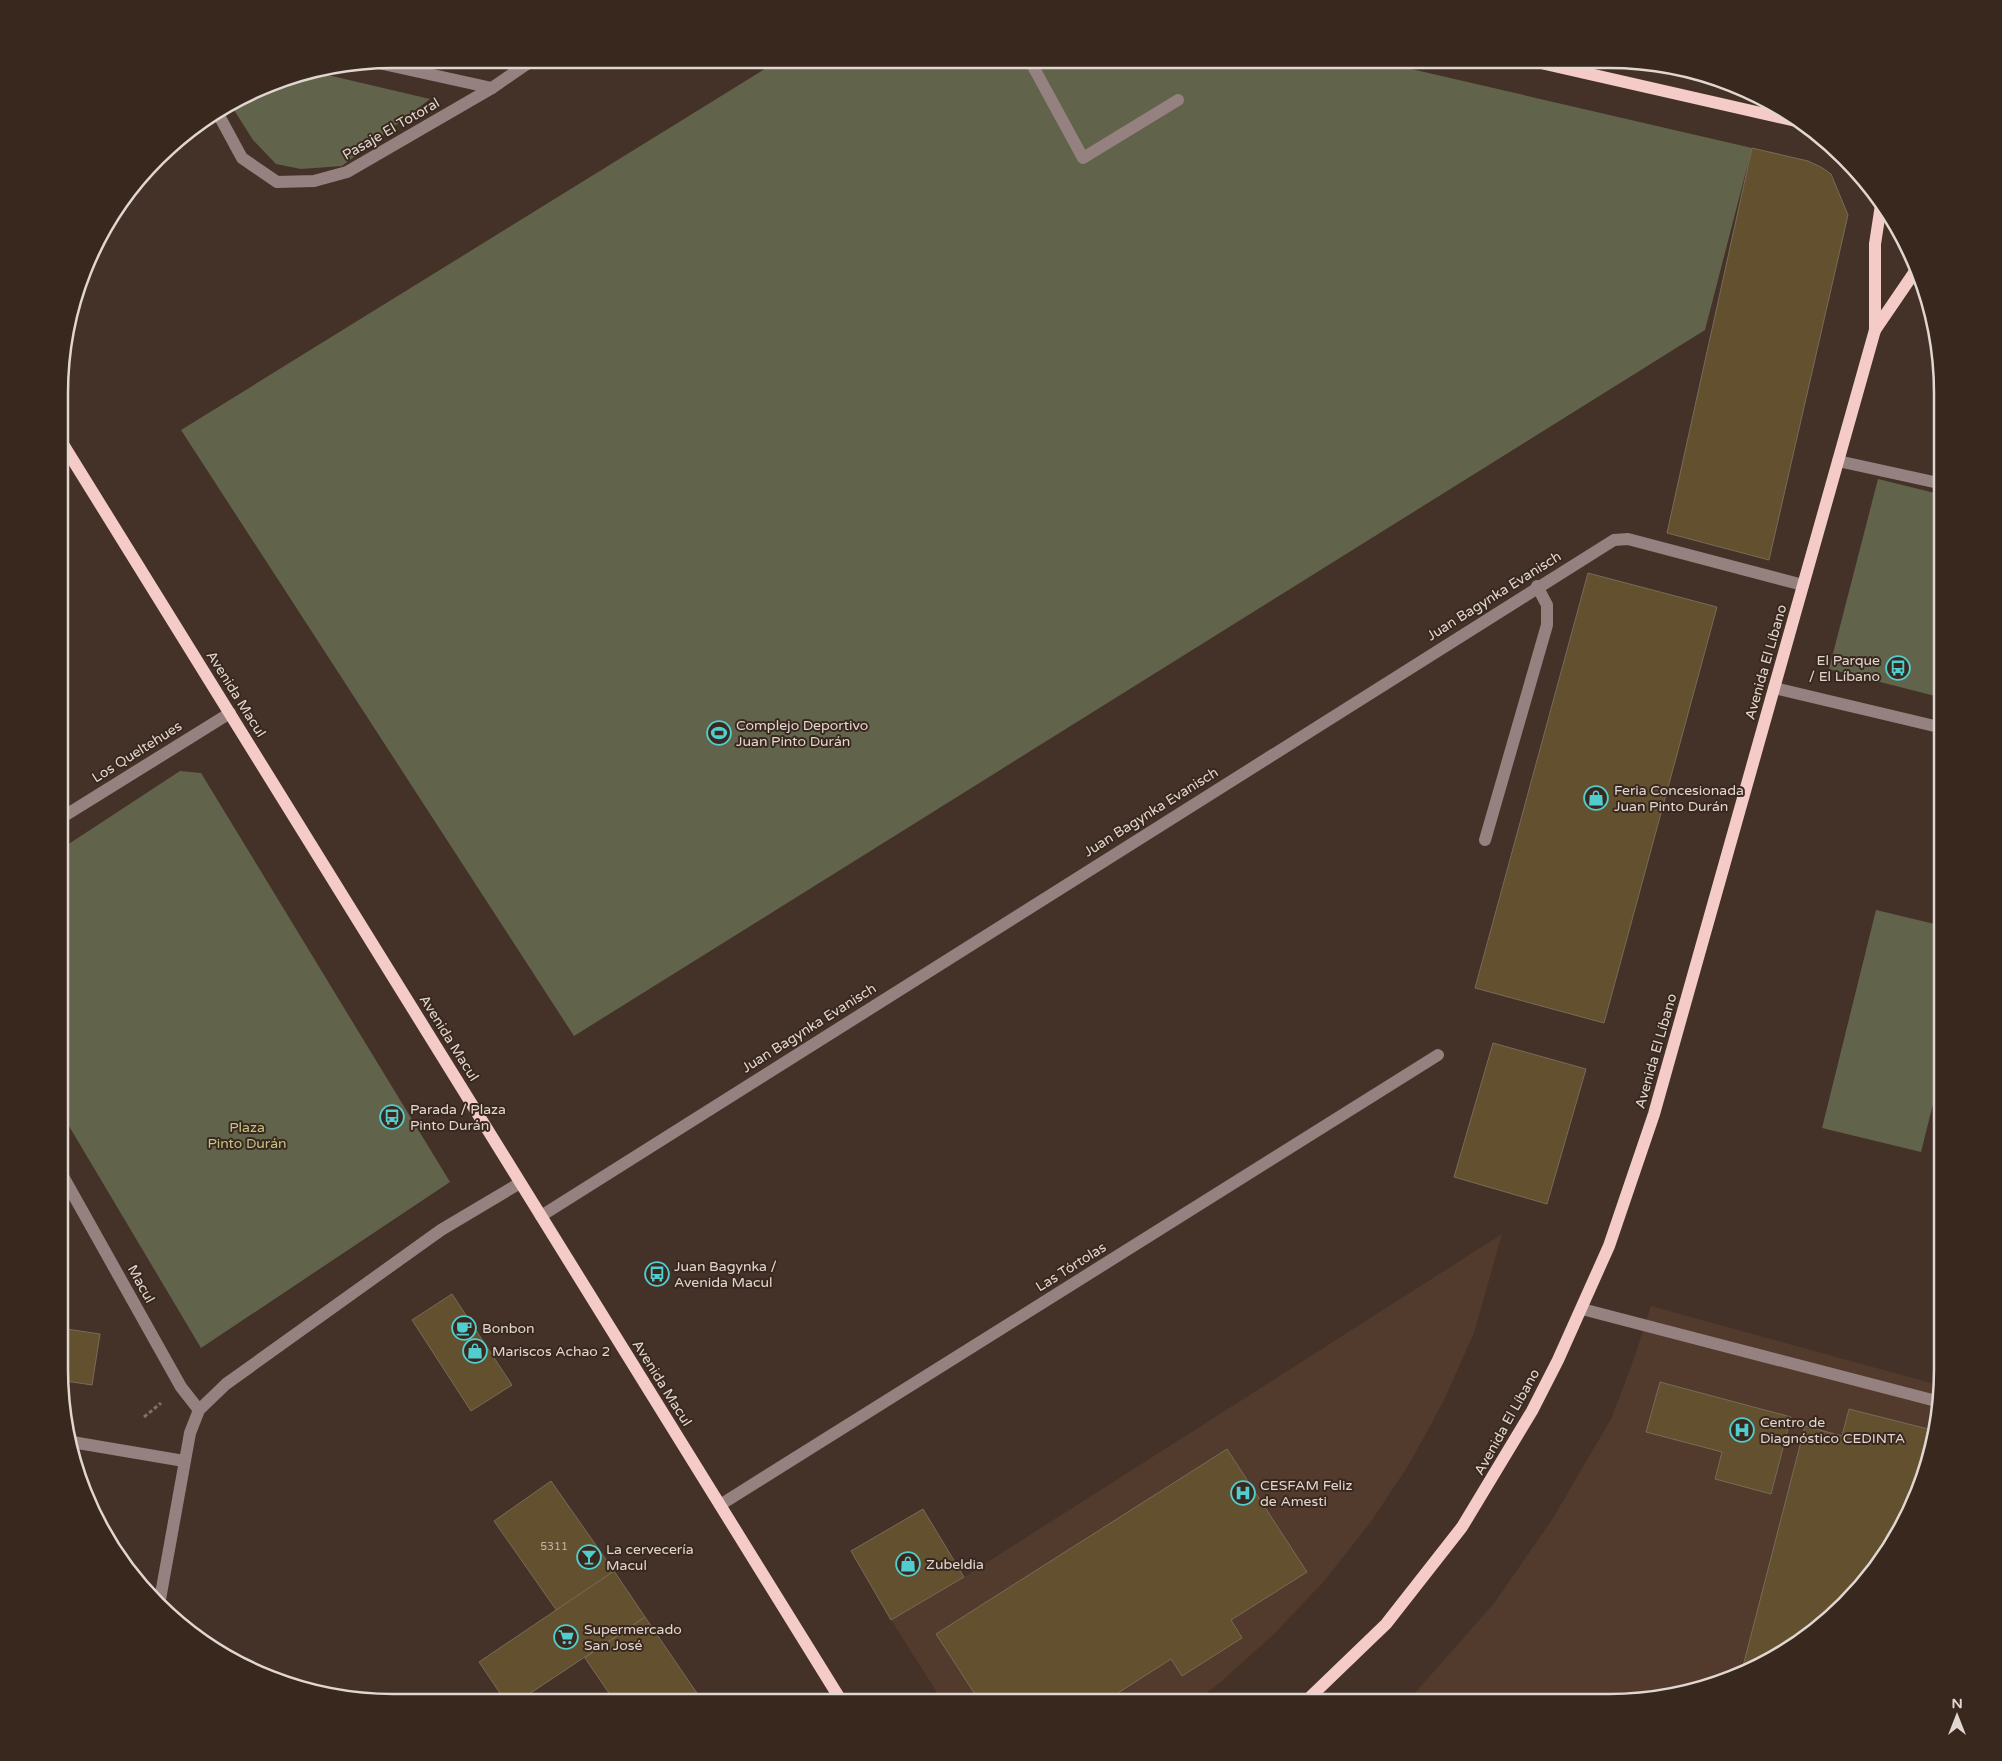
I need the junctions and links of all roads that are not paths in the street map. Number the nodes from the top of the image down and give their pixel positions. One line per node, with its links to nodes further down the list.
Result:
1 (401, 68): 5 (street)
2 (521, 68): 5 (street, Pasaje El Totoral)
3 (1034, 68): 6 (street)
4 (1564, 68): 8 (main road)
5 (492, 88): 7 (street, Pasaje El Totoral)
6 (1178, 100)
7 (220, 117)
8 (1784, 118)
9 (1879, 211): 11 (main road, Avenida El Líbano)
10 (1912, 275): 11 (main road, Avenida El Líbano)
11 (1875, 330): 13 (main road, Avenida El Líbano)
12 (68, 451): 18 (main road, Avenida Macul)
13 (1838, 461): 14 (street); 15 (main road, Avenida El Líbano)
14 (1934, 482)
15 (1803, 585): 16 (street, Juan Bagynka Evanisch); 17 (main road, Avenida El Líbano)
16 (1538, 586): 21 (street); 25 (street, Juan Bagynka Evanisch)
17 (1774, 688): 19 (street); 26 (main road, Avenida El Líbano)
18 (230, 712): 20 (street, Los Queltehues); 23 (main road, Avenida Macul)
19 (1934, 726)
20 (68, 814)
21 (1485, 840)
22 (1438, 1056): 31 (street, Las Tórtolas)
23 (520, 1183): 25 (main road, Avenida Macul); 28 (street)
24 (68, 1185): 28 (street, Macul)
25 (541, 1216): 31 (main road, Avenida Macul)
26 (1582, 1309): 27 (street); 34 (main road, Avenida El Líbano)
27 (1933, 1400)
28 (199, 1410): 30 (street)
29 (77, 1443): 30 (street)
30 (184, 1461): 32 (street)
31 (720, 1505): 33 (main road, Avenida Macul)
32 (161, 1596)
33 (837, 1694)
34 (1313, 1694)

